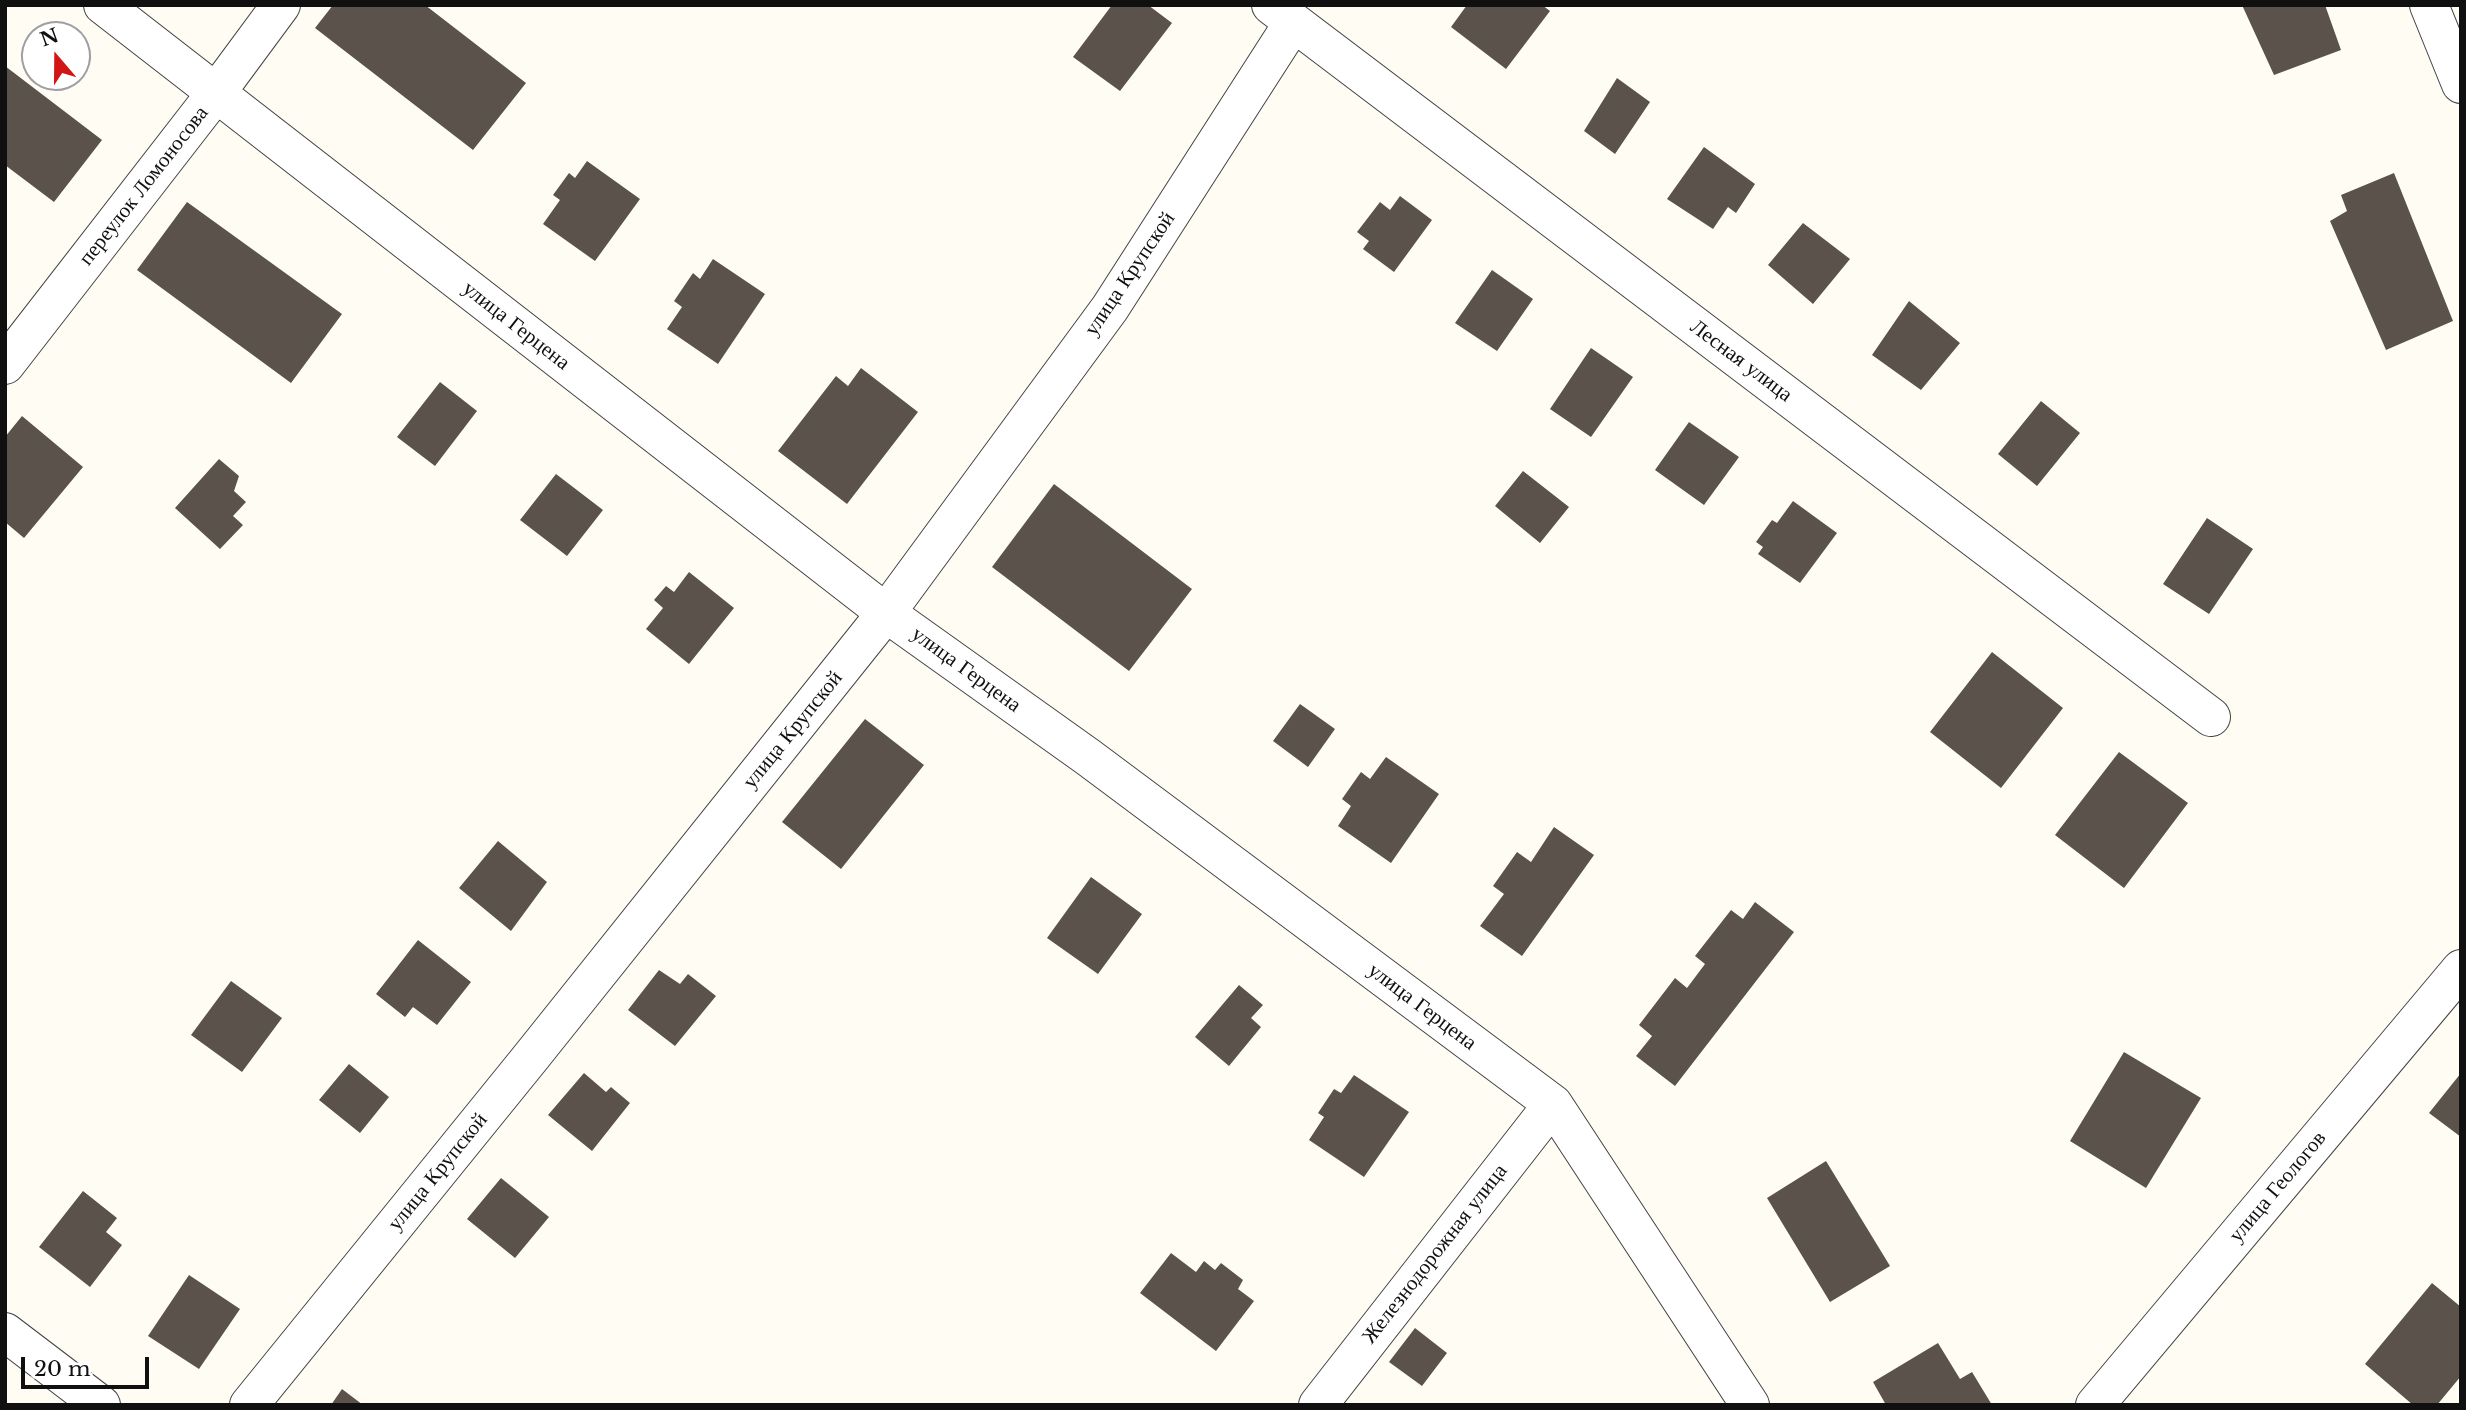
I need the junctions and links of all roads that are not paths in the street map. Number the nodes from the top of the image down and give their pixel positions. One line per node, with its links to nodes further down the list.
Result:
1 (103, 5): 6 (street, улица Герцена)
2 (281, 5): 6 (street, переулок Ломоносова)
3 (2429, 5): 5 (street)
4 (1282, 14): 8 (street, улица Крупской); 9 (street, Лесная улица)
5 (2461, 84)
6 (216, 93): 7 (street, переулок Ломоносова); 8 (street, улица Герцена)
7 (5, 365)
8 (886, 613): 11 (street, улица Герцена); 14 (street, улица Крупской)
9 (2211, 717)
10 (2461, 969): 17 (street, улица Геологов)
11 (1553, 1104): 15 (street, Железнодорожная улица); 16 (street, улица Герцена)
12 (5, 1332): 13 (street)
13 (101, 1405)
14 (249, 1405)
15 (1318, 1405)
16 (1750, 1405)
17 (2095, 1405)

